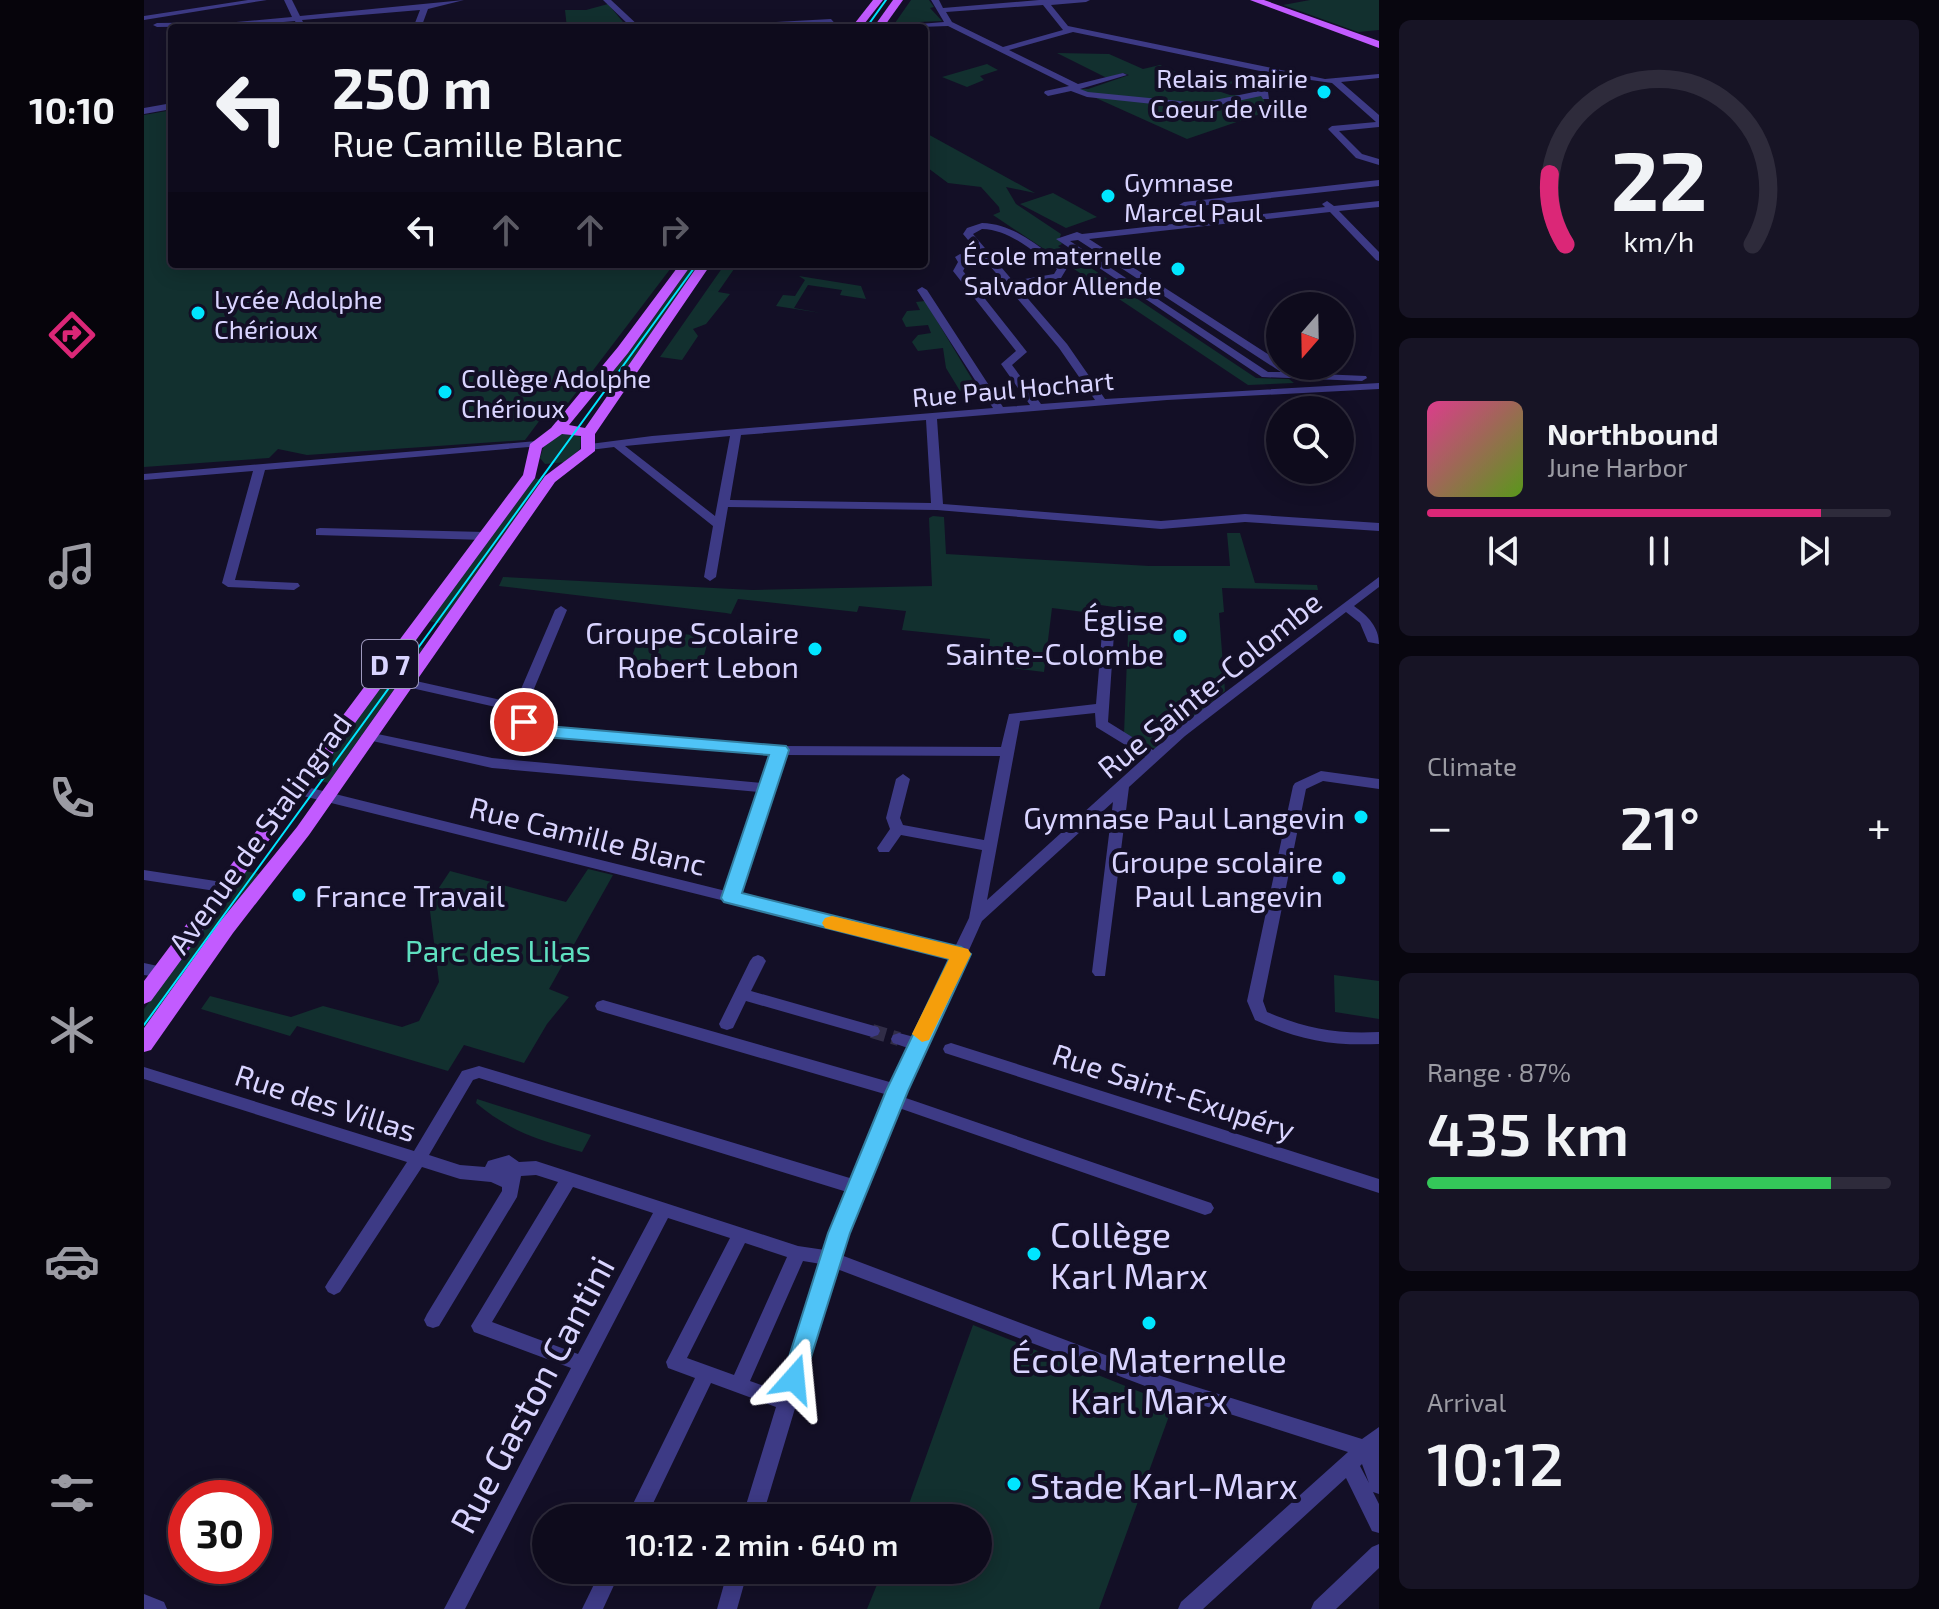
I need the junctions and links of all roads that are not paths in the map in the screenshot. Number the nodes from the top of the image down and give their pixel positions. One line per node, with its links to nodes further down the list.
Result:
1 (263, 0): 14 (street)
2 (288, 0): 13 (street)
3 (460, 0): 11 (street)
4 (607, 0): 18 (street)
5 (878, 0): 21 (main road)
6 (898, 0): 22 (main road)
7 (935, 0): 12 (street)
8 (1086, 0): 10 (street)
9 (1255, 0): 28 (main road)
10 (1044, 1): 12 (street); 27 (street)
11 (425, 7): 13 (street); 17 (street)
12 (941, 10): 23 (street)
13 (296, 16): 15 (street); 16 (street)
14 (144, 18)
15 (240, 24)
16 (300, 24)
17 (419, 24)
18 (633, 24)
19 (774, 24): 20 (street)
20 (833, 24)
21 (859, 24)
22 (881, 24)
23 (949, 24): 26 (street); 29 (street)
24 (157, 25): 25 (street)
25 (168, 25)
26 (928, 26)
27 (1072, 30): 29 (street); 30 (street)
28 (1379, 45)
29 (1002, 50): 34 (street)
30 (1280, 73): 33 (street); 34 (street)
31 (1123, 75): 34 (street)
32 (1379, 76): 33 (street)
33 (1335, 81): 37 (street)
34 (1074, 88): 35 (street)
35 (1048, 93)
36 (1379, 103): 37 (street)
37 (1361, 104): 40 (street)
38 (168, 107): 39 (street)
39 (144, 111)
40 (1379, 122): 41 (street)
41 (1379, 162)
42 (1379, 183): 43 (street)
43 (1317, 189): 45 (street); 46 (street)
44 (1379, 204): 45 (street)
45 (1330, 208): 46 (street); 49 (street)
46 (1197, 223): 47 (street)
47 (1077, 235): 52 (street); 54 (street)
48 (960, 257): 66 (street)
49 (1379, 258)
50 (683, 268): 69 (main road, D 7)
51 (702, 268): 71 (main road, D 7)
52 (1144, 279): 54 (street); 56 (street)
53 (1010, 284): 53 (street); 65 (street)
54 (1126, 284): 57 (street)
55 (922, 290): 67 (street)
56 (1216, 325): 57 (street); 58 (street)
57 (1198, 331): 59 (street)
58 (1266, 358)
59 (1266, 375)
60 (1354, 377): 61 (street)
61 (1379, 377)
62 (1301, 380): 64 (street)
63 (1379, 386): 64 (street, Rue Paul Hochart)
64 (1315, 389): 65 (street, Rue Paul Hochart)
65 (1102, 402): 66 (street, Rue Paul Hochart)
66 (1038, 408): 67 (street, Rue Paul Hochart)
67 (1000, 411): 68 (street, Rue Paul Hochart)
68 (931, 417): 70 (street, Rue Paul Hochart); 79 (street)
69 (557, 430): 71 (main road); 74 (main road, D 7)
70 (736, 432): 72 (street, Rue Paul Hochart); 78 (street)
71 (589, 439): 72 (street, Rue Paul Hochart); 73 (street, Rue Paul Hochart); 76 (main road, D 7)
72 (652, 439): 73 (street, Rue Paul Hochart)
73 (615, 443): 80 (street)
74 (534, 453): 75 (street); 76 (main road); 83 (main road, Avenue de Stalingrad / D 7)
75 (260, 468): 77 (street); 86 (street)
76 (567, 468): 91 (main road, Avenue de Stalingrad / D 7)
77 (144, 477)
78 (723, 503): 79 (street); 80 (street)
79 (937, 507): 81 (street)
80 (719, 525): 84 (street)
81 (1379, 527)
82 (320, 532): 83 (street)
83 (485, 536): 102 (main road, Avenue de Stalingrad / D 7)
84 (710, 577)
85 (1379, 581): 87 (street, Rue Sainte-Colombe)
86 (294, 586)
87 (1347, 607): 90 (street); 97 (street, Rue Sainte-Colombe)
88 (561, 610): 92 (street)
89 (1096, 615): 93 (street)
90 (1379, 640)
91 (407, 683): 92 (street); 94 (main road, Avenue de Stalingrad / D 7)
92 (519, 708): 95 (street)
93 (1100, 708): 96 (street); 97 (street)
94 (368, 736): 101 (street); 103 (main road, Avenue de Stalingrad / D 7)
95 (780, 750): 96 (street); 101 (street)
96 (1006, 752): 105 (street)
97 (1154, 756): 100 (street, Rue Sainte-Colombe)
98 (903, 779): 104 (street)
99 (1379, 784): 120 (street)
100 (1122, 785): 110 (street, Rue Sainte-Colombe); 114 (street)
101 (768, 788): 109 (street)
102 (295, 789): 103 (street, Rue Camille Blanc); 108 (main road, Avenue de Stalingrad / D 7)
103 (327, 796): 109 (street, Rue Camille Blanc); 122 (main road, Avenue de Stalingrad / D 7)
104 (897, 829): 105 (street); 106 (street)
105 (988, 846): 110 (street)
106 (884, 848)
107 (144, 875): 108 (street)
108 (222, 887): 113 (main road, Avenue de Stalingrad / D 7)
109 (731, 898): 111 (street, Rue Camille Blanc)
110 (976, 918): 111 (street)
111 (961, 954): 123 (street)
112 (758, 961): 115 (street)
113 (153, 970): 116 (main road, Avenue de Stalingrad / D 7)
114 (1100, 972)
115 (742, 994): 118 (street); 119 (street)
116 (144, 996)
117 (603, 1006): 126 (street)
118 (727, 1024)
119 (872, 1031)
120 (1379, 1038)
121 (899, 1039): 123 (street)
122 (144, 1044)
123 (918, 1044): 126 (street)
124 (951, 1049): 130 (street, Rue Saint-Exupéry)
125 (144, 1073): 127 (street, Rue des Villas)
126 (895, 1095): 131 (street); 132 (street)
127 (416, 1160): 128 (street, Rue des Villas); 131 (street); 137 (street)
128 (506, 1174): 129 (street, Rue des Villas); 138 (street)
129 (569, 1179): 133 (street, Rue des Villas); 139 (street)
130 (1379, 1186)
131 (858, 1188): 136 (street)
132 (1205, 1208)
133 (664, 1210): 134 (street, Rue des Villas); 139 (street, Rue Gaston Cantini)
134 (741, 1234): 135 (street, Rue des Villas); 140 (street)
135 (798, 1253): 136 (street, Rue des Villas); 141 (street)
136 (832, 1259): 142 (street); 143 (street, Rue des Villas)
137 (334, 1287)
138 (433, 1320)
139 (582, 1364): 154 (street, Rue Gaston Cantini)
140 (707, 1373): 141 (street); 146 (street)
141 (739, 1385): 142 (street)
142 (786, 1402): 147 (street)
143 (1375, 1446): 144 (street); 145 (street)
144 (1350, 1466): 148 (street); 157 (street)
145 (1379, 1485)
146 (643, 1504)
147 (756, 1504)
148 (1379, 1524)
149 (1379, 1554): 158 (street)
150 (604, 1584): 155 (street)
151 (734, 1584): 156 (street)
152 (144, 1604): 153 (street)
153 (157, 1609)
154 (454, 1609)
155 (592, 1609)
156 (727, 1609)
157 (1188, 1609)
158 (1321, 1609)

